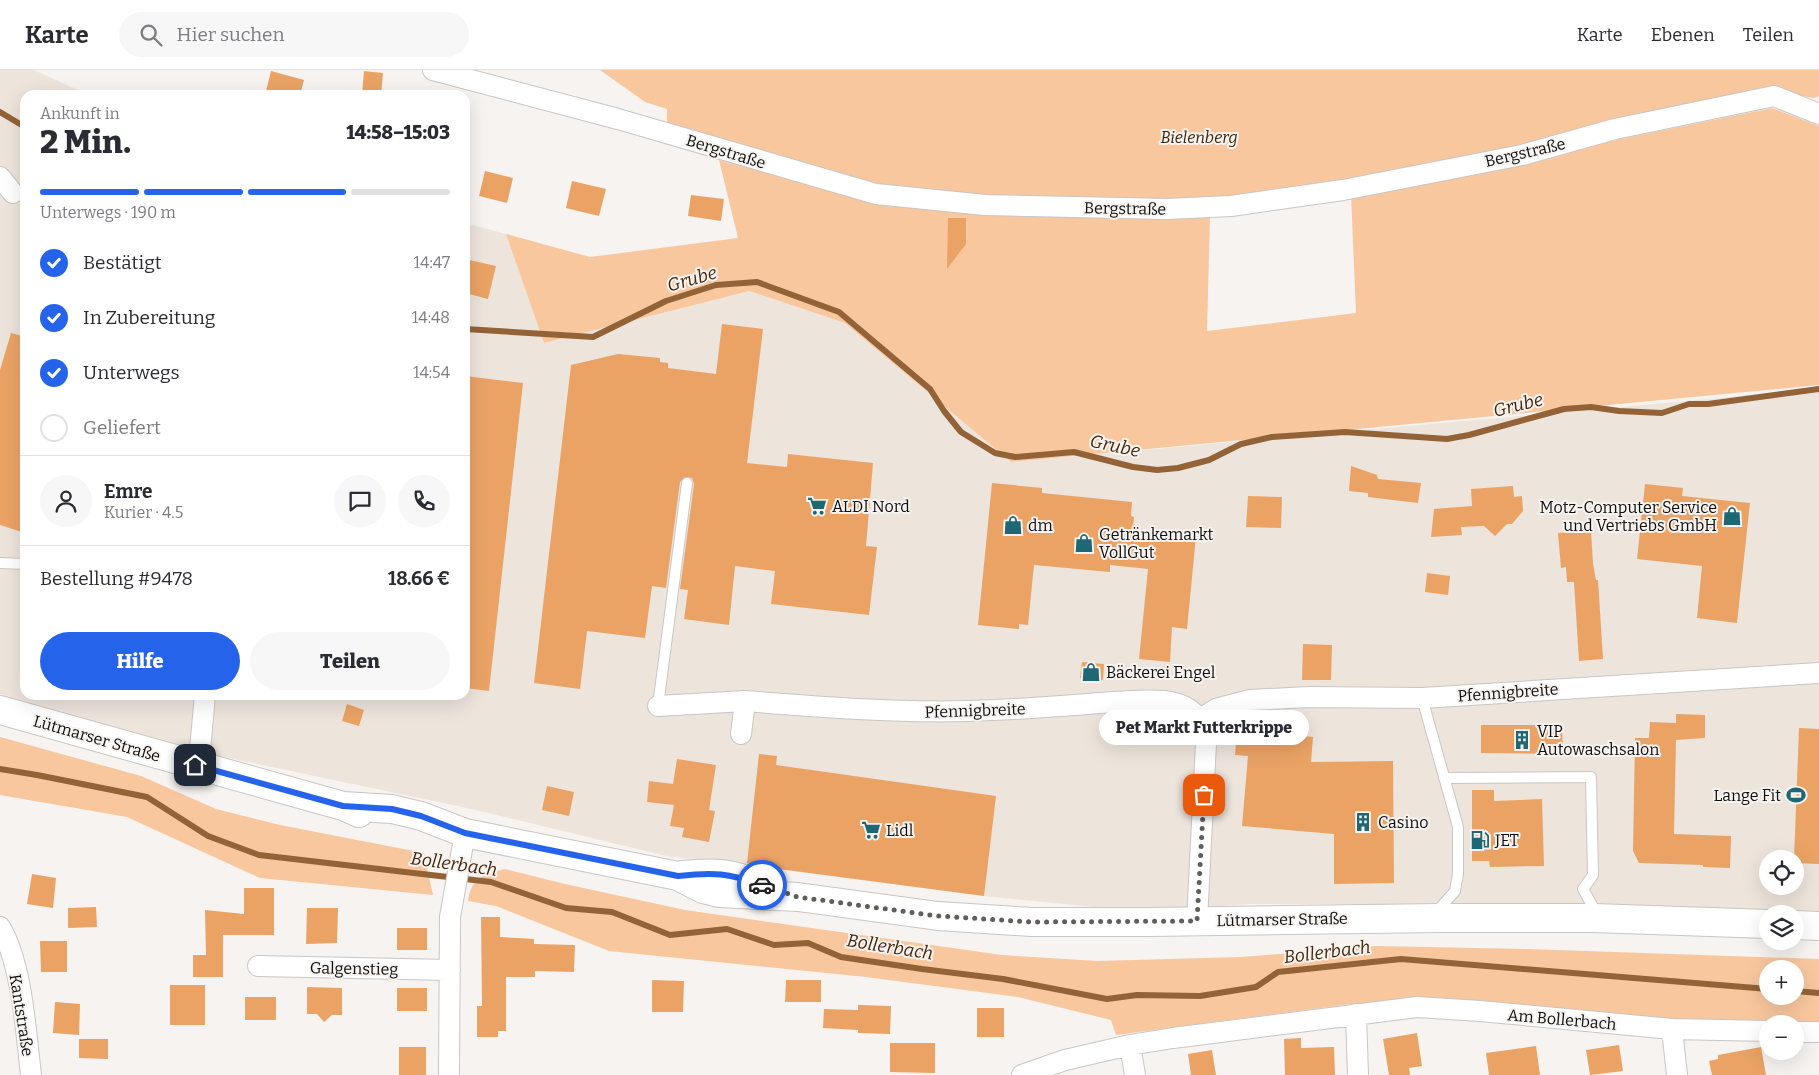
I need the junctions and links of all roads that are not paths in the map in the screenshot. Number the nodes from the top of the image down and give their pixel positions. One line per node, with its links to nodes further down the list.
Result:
1 (433, 70): 2 (street, Bergstraße)
2 (1819, 114)
3 (0, 177): 4 (street)
4 (13, 192)
5 (687, 483): 12 (lane)
6 (0, 563): 7 (lane)
7 (20, 564)
8 (1819, 673): 9 (street, Pfennigbreite)
9 (1422, 698): 14 (street, Pfennigbreite); 17 (lane)
10 (205, 700): 16 (street)
11 (745, 701): 12 (street, Pfennigbreite); 14 (street, Pfennigbreite); 15 (street)
12 (658, 706)
13 (0, 710): 16 (main road, Lütmarser Straße)
14 (1200, 719): 21 (street)
15 (741, 734)
16 (195, 765): 18 (main road, Lütmarser Straße)
17 (1444, 778): 19 (lane); 20 (lane)
18 (463, 844): 21 (main road, Lütmarser Straße); 27 (street)
19 (1440, 918): 20 (main road, Lütmarser Straße); 21 (main road, Lütmarser Straße)
20 (1593, 918): 22 (main road, Lütmarser Straße)
21 (1197, 921)
22 (1759, 924)
23 (1804, 926): 24 (main road)
24 (1819, 926)
25 (0, 927): 34 (street, Kantstraße)
26 (258, 966): 27 (street, Galgenstieg)
27 (450, 970): 35 (street)
28 (1356, 1014): 29 (street, Am Bollerbach); 33 (street, Am Bollerbach); 38 (street)
29 (1672, 1029): 30 (street, Am Bollerbach); 39 (street)
30 (1759, 1031)
31 (1804, 1032): 32 (street)
32 (1819, 1032)
33 (1130, 1045): 36 (street, Am Bollerbach); 37 (street)
34 (31, 1075)
35 (449, 1075)
36 (1022, 1075)
37 (1135, 1075)
38 (1358, 1075)
39 (1677, 1075)

